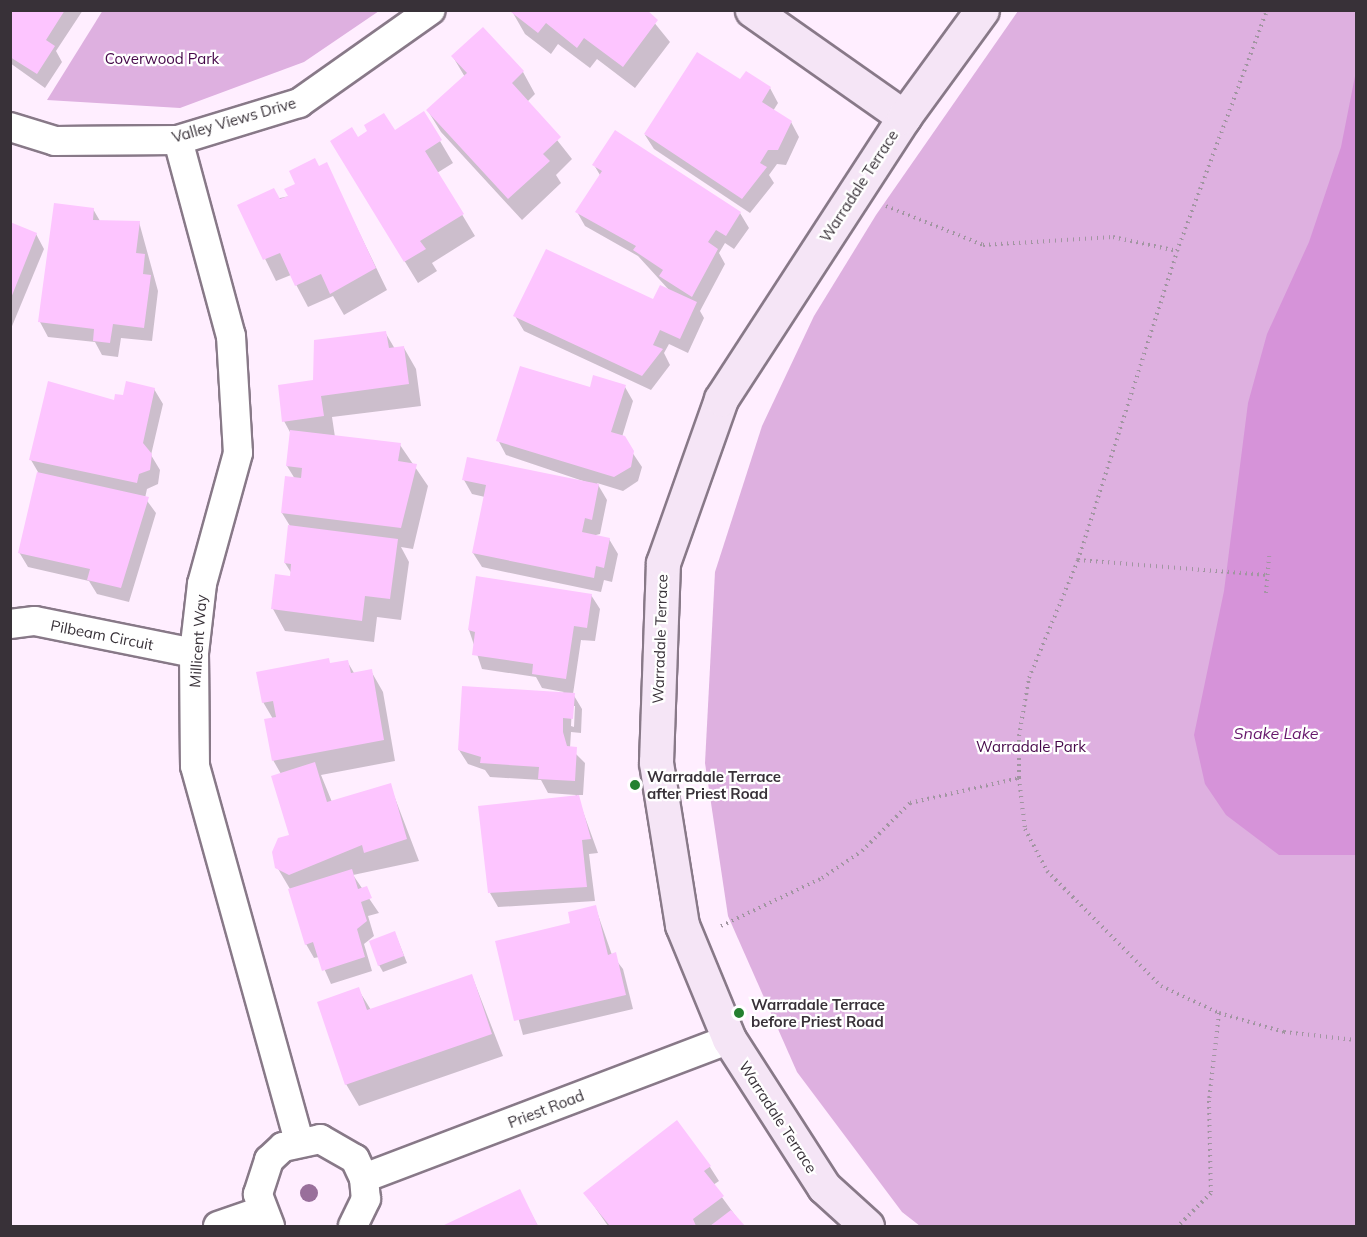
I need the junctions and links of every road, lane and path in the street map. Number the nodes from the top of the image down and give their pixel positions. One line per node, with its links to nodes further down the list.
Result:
1 (431, 10): 7 (street, Valley Views Drive)
2 (752, 10): 5 (street)
3 (982, 10): 5 (street, Warradale Terrace)
4 (1267, 10): 9 (path)
5 (904, 117): 8 (street, Warradale Terrace)
6 (10, 127): 7 (street, Valley Views Drive)
7 (178, 140): 15 (street, Millicent Way)
8 (856, 191): 9 (path); 17 (street, Warradale Terrace)
9 (1177, 250): 11 (path)
10 (1269, 556): 12 (path)
11 (1078, 560): 12 (path); 16 (path)
12 (1267, 574): 13 (path)
13 (1266, 593)
14 (10, 624): 15 (street, Pilbeam Circuit)
15 (194, 653): 21 (street, Millicent Way)
16 (1019, 778): 17 (path); 18 (path)
17 (689, 942): 19 (street, Warradale Terrace)
18 (1219, 1013): 20 (path); 27 (path)
19 (729, 1040): 22 (street, Priest Road); 26 (street, Warradale Terrace)
20 (1356, 1040)
21 (299, 1140): 22 (street); 23 (street)
22 (364, 1178): 25 (street)
23 (266, 1219): 24 (street)
24 (218, 1227)
25 (353, 1227)
26 (867, 1227)
27 (1178, 1227)

